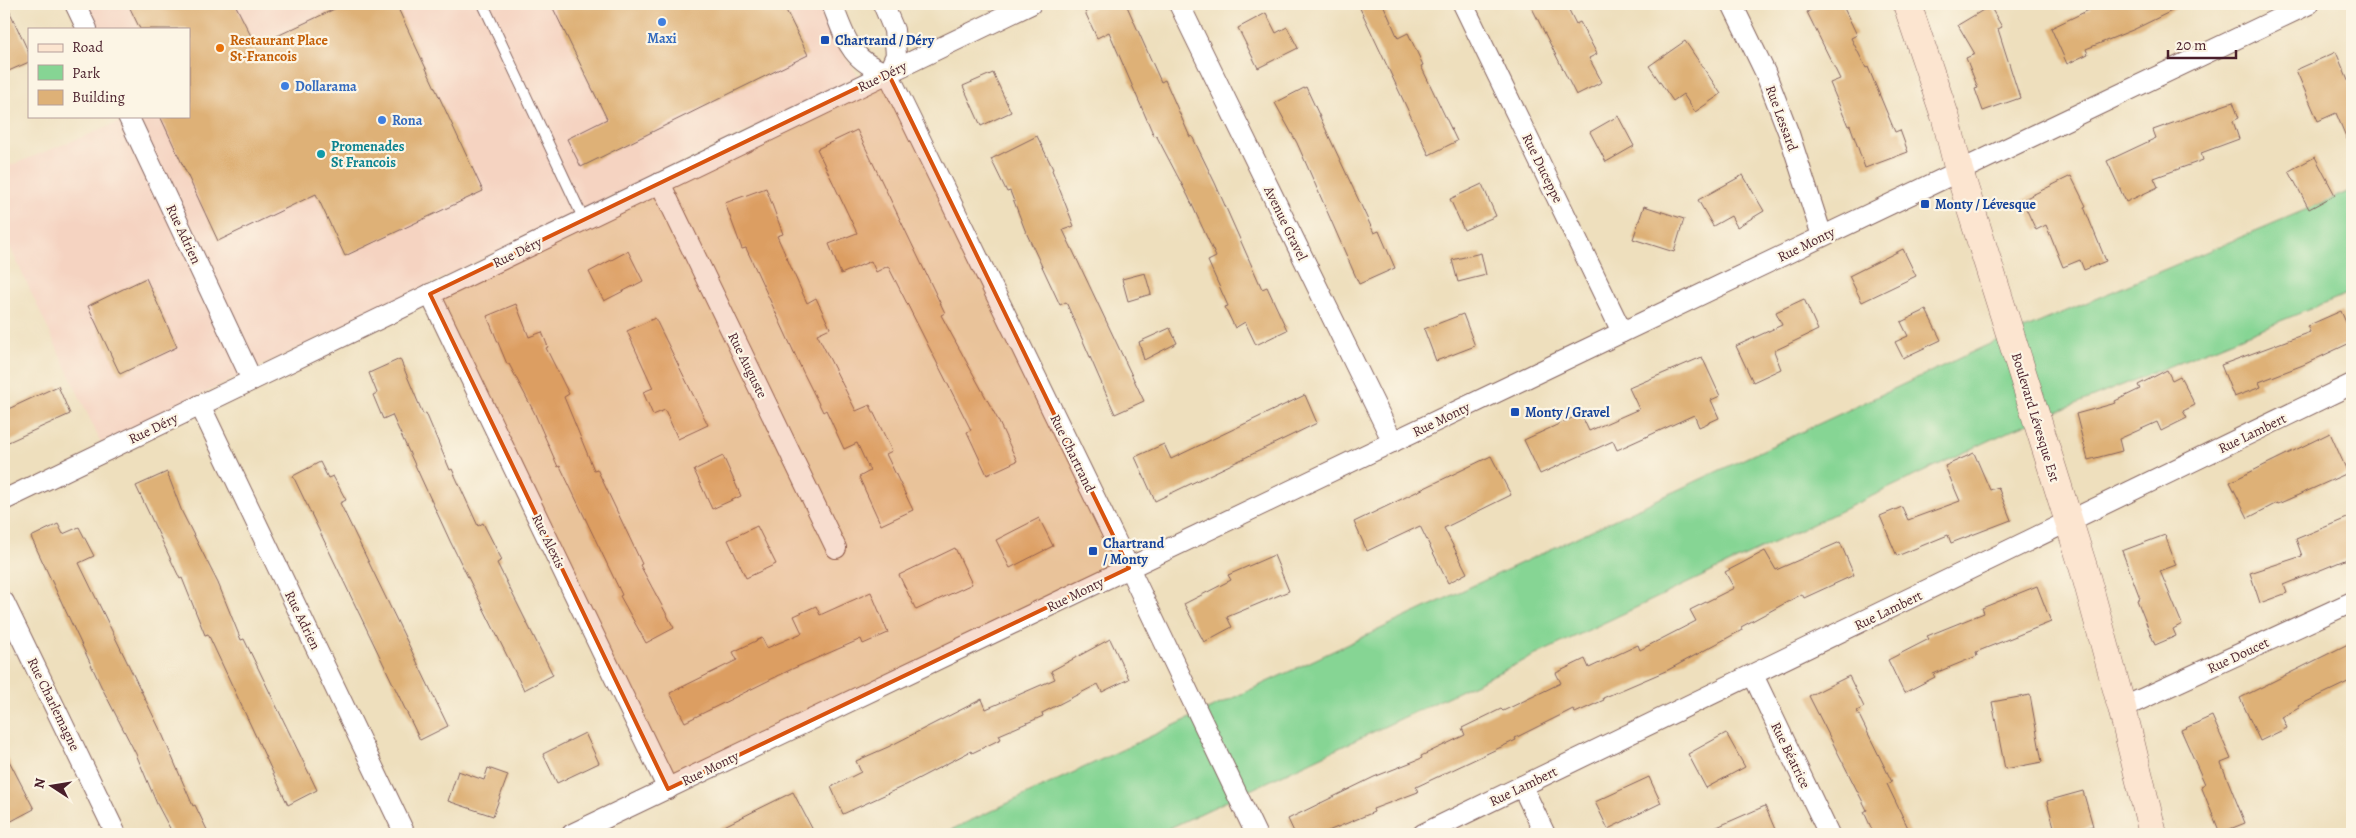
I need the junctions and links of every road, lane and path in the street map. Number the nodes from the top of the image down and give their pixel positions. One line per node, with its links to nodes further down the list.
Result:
1 (75, 4): 11 (street)
2 (483, 4): 16 (lane)
3 (832, 4): 12 (street)
4 (883, 4): 12 (street)
5 (1031, 4): 12 (street, Rue Déry)
6 (1179, 4): 23 (street, Avenue Gravel)
7 (1463, 4): 19 (street, Rue Duceppe)
8 (1732, 4): 17 (street, Rue Lessard)
9 (1907, 4): 14 (street, Boulevard Lévesque Est)
10 (2309, 4): 14 (street, Rue Monty)
11 (87, 28)
12 (888, 73): 15 (street, Rue Déry); 27 (street, Rue Chartrand)
13 (129, 118): 20 (street, Rue Adrien)
14 (1959, 171): 17 (street, Rue Monty); 25 (street, Boulevard Lévesque Est)
15 (660, 183): 16 (street, Rue Déry); 26 (street, Rue Auguste)
16 (584, 220): 18 (street, Rue Déry)
17 (1822, 236): 19 (street, Rue Monty)
18 (430, 294): 20 (street, Rue Déry); 33 (street, Rue Alexis)
19 (1622, 332): 23 (street, Rue Monty)
20 (252, 380): 22 (street, Rue Déry)
21 (2352, 384): 25 (street, Rue Lambert)
22 (200, 405): 24 (street, Rue Déry); 35 (street, Rue Adrien)
23 (1393, 442): 27 (street, Rue Monty)
24 (4, 500)
25 (2069, 522): 30 (street, Rue Lambert); 31 (street, Boulevard Lévesque Est)
26 (836, 548)
27 (1129, 568): 33 (street, Rue Monty); 37 (street, Rue Chartrand)
28 (4, 602): 34 (street, Rue Charlemagne)
29 (2352, 602): 31 (street, Rue Doucet)
30 (1753, 675): 32 (street, Rue Lambert); 40 (street, Rue Béatrice)
31 (2122, 708): 41 (street, Boulevard Lévesque Est)
32 (1522, 786): 38 (street, Rue Lambert); 39 (street)
33 (668, 789): 36 (street, Rue Monty)
34 (116, 834)
35 (405, 834)
36 (572, 834)
37 (1256, 834)
38 (1423, 834)
39 (1545, 834)
40 (1830, 834)
41 (2153, 834)

